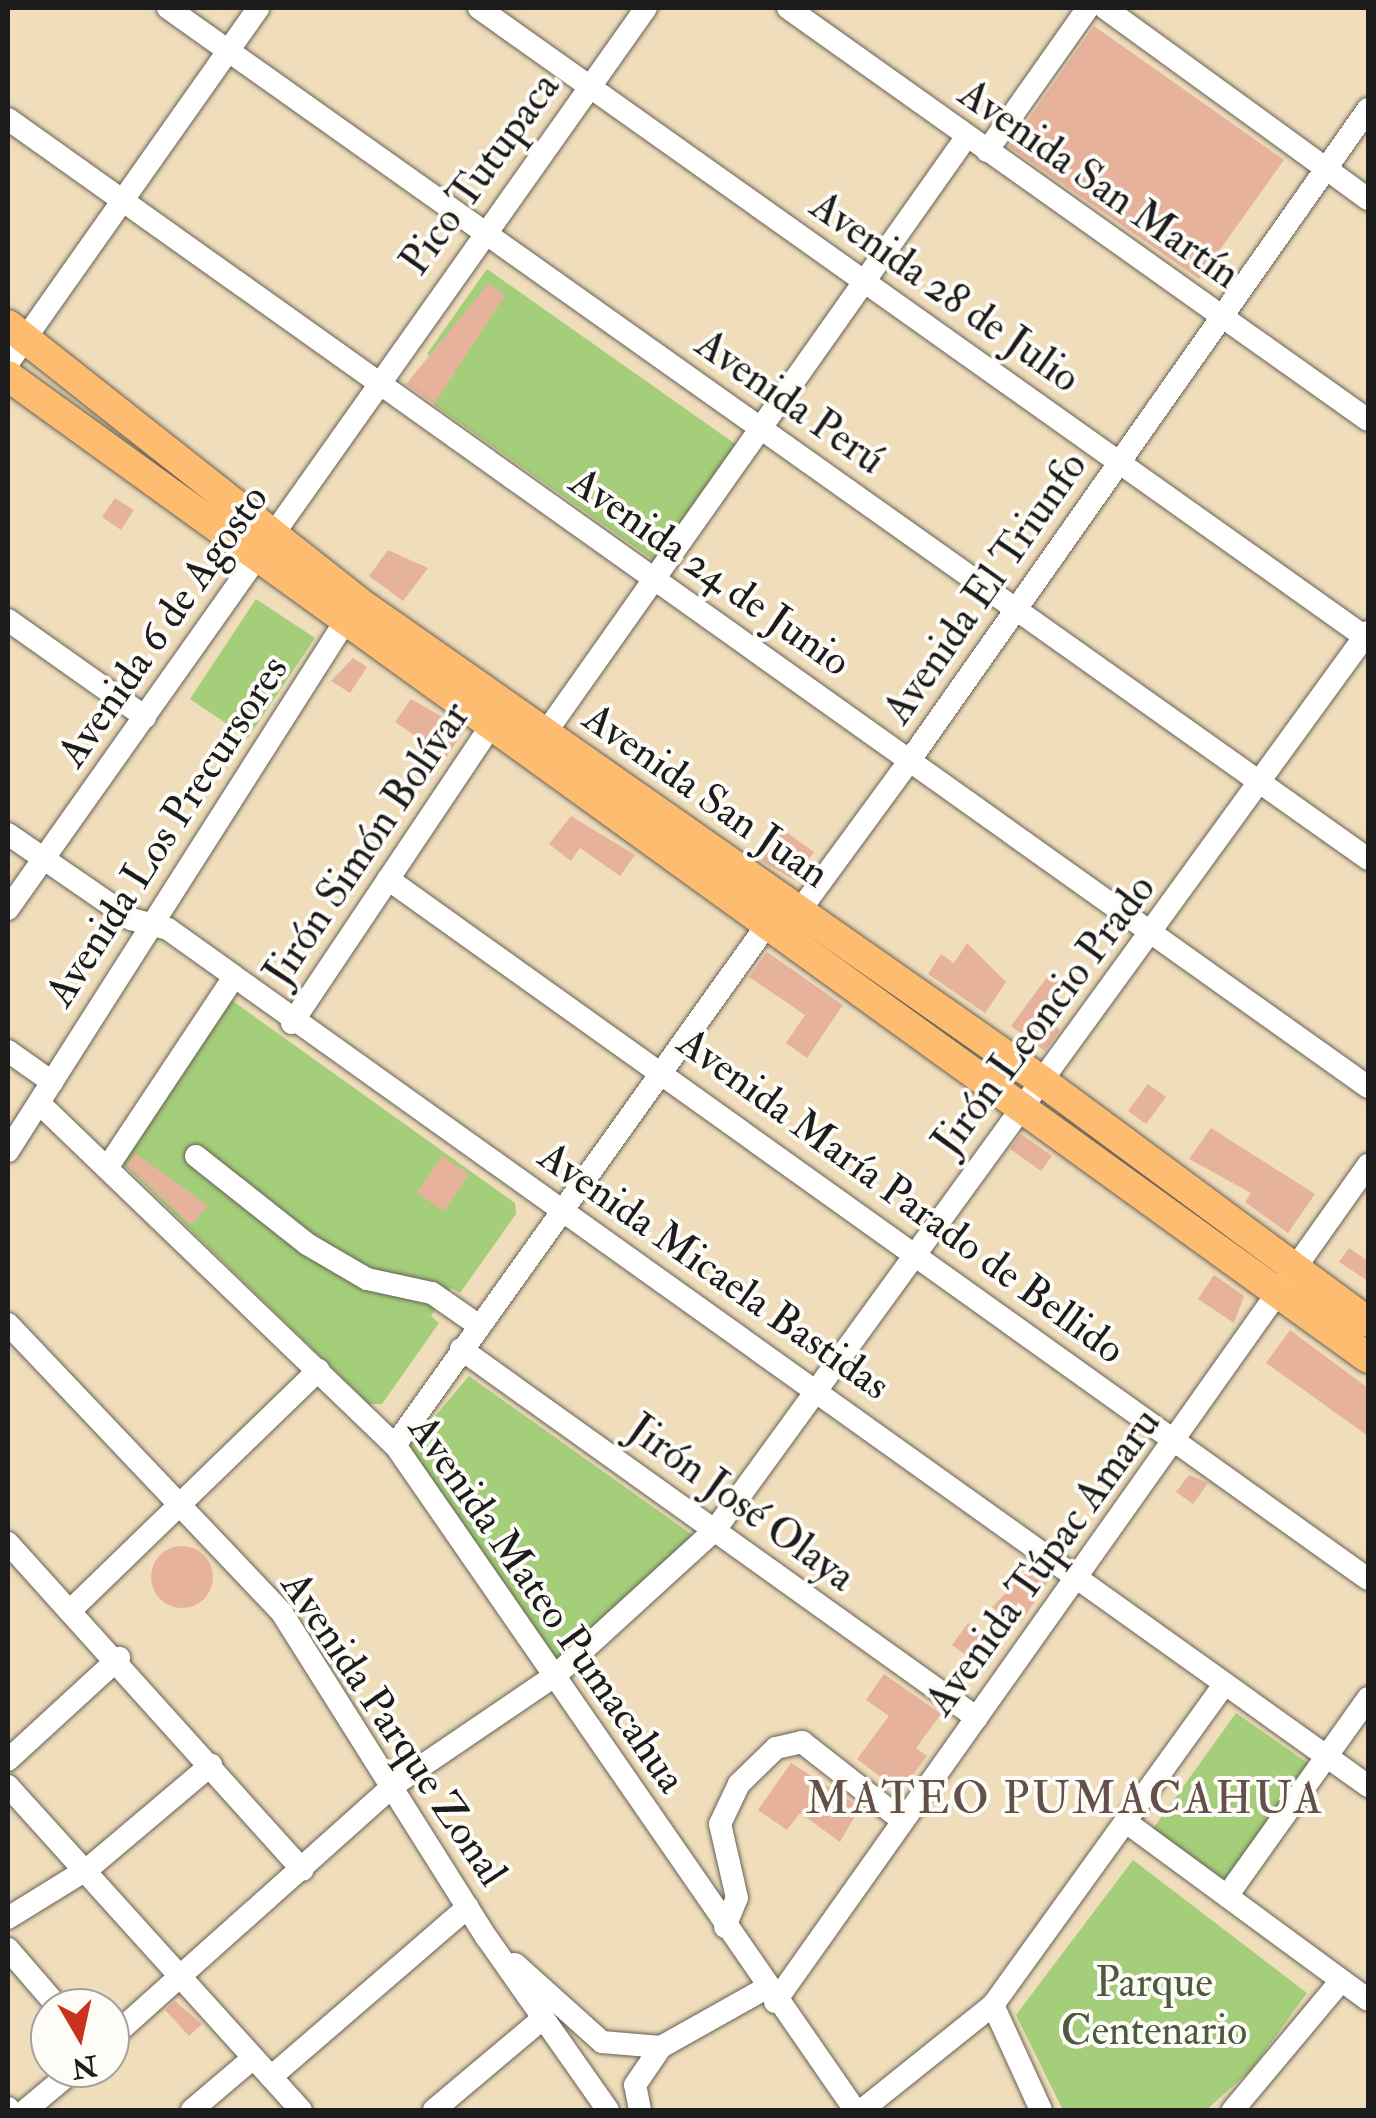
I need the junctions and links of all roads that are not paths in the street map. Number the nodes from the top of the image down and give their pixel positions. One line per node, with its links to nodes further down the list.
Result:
1 (168, 8): 8 (street, Avenida Perú)
2 (258, 8): 8 (street)
3 (478, 8): 9 (street, Avenida 28 de Julio)
4 (646, 8): 9 (street, Pico Tutupaca)
5 (788, 8): 12 (street, Avenida San Martín)
6 (1088, 8): 13 (street)
7 (1106, 8): 14 (street)
8 (227, 50): 15 (street); 17 (street, Avenida Perú)
9 (590, 86): 17 (street, Pico Tutupaca); 18 (street, Avenida 28 de Julio)
10 (1368, 108): 14 (street, Avenida El Triunfo)
11 (8, 119): 15 (street, Avenida 24 de Junio)
12 (966, 136): 13 (street, Avenida San Martín); 18 (street)
13 (987, 151): 19 (street, Avenida San Martín)
14 (1328, 170): 16 (street); 19 (street, Avenida El Triunfo)
15 (120, 198): 20 (street); 22 (street, Avenida 24 de Junio)
16 (1368, 199)
17 (482, 235): 22 (street, Pico Tutupaca); 24 (street, Avenida Perú)
18 (865, 281): 24 (street); 25 (street, Avenida 28 de Julio)
19 (1222, 316): 23 (street, Avenida San Martín); 25 (street, Avenida El Triunfo)
20 (13, 343): 26 (main road, Avenida San Juan)
21 (8, 376): 26 (main road, Avenida San Juan)
22 (374, 384): 26 (street, Avenida 6 de Agosto); 27 (street, Avenida 24 de Junio)
23 (1368, 420)
24 (762, 427): 27 (street); 28 (street, Avenida Perú)
25 (1120, 462): 28 (street, Avenida El Triunfo); 31 (street, Avenida 28 de Julio)
26 (265, 550): 29 (main road, Avenida San Juan); 32 (street, Avenida 6 de Agosto)
27 (654, 579): 34 (street); 35 (street, Avenida 24 de Junio)
28 (1016, 608): 35 (street, Avenida El Triunfo); 36 (street, Avenida Perú)
29 (350, 613): 33 (main road, Avenida San Juan); 43 (street, Avenida Los Precursores)
30 (8, 620): 32 (street)
31 (1367, 636): 36 (street, Jirón Leoncio Prado)
32 (145, 716): 38 (street, Avenida 6 de Agosto)
33 (496, 718): 34 (main road, Avenida San Juan); 40 (street, Jirón Simón Bolívar); 44 (main road, Avenida San Juan)
34 (544, 735): 42 (main road, Avenida San Juan)
35 (910, 760): 42 (street, Avenida El Triunfo); 45 (street, Avenida 24 de Junio)
36 (1262, 784): 39 (street, Avenida Perú); 45 (street, Jirón Leoncio Prado)
37 (8, 834): 38 (street, Avenida Micaela Bastidas)
38 (44, 859): 41 (street, Avenida 6 de Agosto); 43 (street, Avenida Micaela Bastidas)
39 (1368, 859)
40 (388, 879): 47 (street, Jirón Simón Bolívar); 49 (street, Avenida María Parado de Bellido)
41 (8, 908)
42 (798, 912): 44 (street); 50 (main road, Avenida San Juan)
43 (151, 924): 46 (street, Avenida Micaela Bastidas); 51 (street, Avenida Los Precursores)
44 (764, 929): 49 (street); 54 (main road, Avenida San Juan)
45 (1151, 932): 50 (street, Jirón Leoncio Prado); 52 (street, Avenida 24 de Junio)
46 (232, 980): 47 (street, Avenida Micaela Bastidas); 58 (street)
47 (292, 1024): 59 (street, Avenida Micaela Bastidas)
48 (8, 1051): 51 (street)
49 (660, 1069): 59 (street); 60 (street, Avenida María Parado de Bellido)
50 (1042, 1080): 54 (street, Jirón Leoncio Prado); 61 (main road, Avenida San Juan)
51 (52, 1082): 53 (street, Avenida Los Precursores)
52 (1368, 1087)
53 (39, 1103): 55 (street, Avenida Los Precursores); 58 (street, Avenida Mateo Pumacahua)
54 (1021, 1111): 60 (street, Jirón Leoncio Prado); 61 (main road, Avenida San Juan)
55 (8, 1150)
56 (196, 1156): 64 (street)
57 (1368, 1164): 61 (street, Avenida Túpac Amaru)
58 (107, 1168): 67 (street, Avenida Mateo Pumacahua)
59 (560, 1208): 64 (street); 68 (street, Avenida Micaela Bastidas)
60 (916, 1249): 68 (street, Jirón Leoncio Prado); 69 (street, Avenida María Parado de Bellido)
61 (1289, 1283): 62 (main road, Avenida San Juan); 66 (main road, Avenida San Juan); 69 (street, Avenida Túpac Amaru)
62 (1368, 1322)
63 (8, 1324): 71 (street, Avenida Parque Zonal)
64 (478, 1325): 65 (street)
65 (461, 1349): 70 (street); 72 (street, Jirón José Olaya)
66 (1368, 1358)
67 (319, 1370): 70 (street, Avenida Mateo Pumacahua); 71 (street)
68 (817, 1389): 72 (street, Jirón Leoncio Prado); 76 (street, Avenida Micaela Bastidas)
69 (1176, 1442): 76 (street, Avenida Túpac Amaru); 77 (street, Avenida María Parado de Bellido)
70 (395, 1445): 80 (street, Avenida Mateo Pumacahua)
71 (182, 1509): 78 (street); 87 (street, Avenida Parque Zonal)
72 (715, 1530): 80 (street, Jirón Leoncio Prado); 83 (street, Jirón José Olaya)
73 (8, 1543): 74 (street)
74 (25, 1561): 75 (street); 78 (street)
75 (8, 1578)
76 (1076, 1578): 81 (street, Avenida Micaela Bastidas); 83 (street, Avenida Túpac Amaru)
77 (1368, 1579)
78 (73, 1608): 79 (street)
79 (119, 1658): 85 (street); 86 (street)
80 (556, 1675): 87 (street, Jirón Leoncio Prado); 97 (street, Avenida Mateo Pumacahua)
81 (1224, 1685): 84 (street, Avenida Micaela Bastidas); 91 (street)
82 (1368, 1698): 84 (street)
83 (976, 1718): 90 (street, Avenida Túpac Amaru)
84 (1327, 1756): 89 (street, Avenida Micaela Bastidas); 94 (street)
85 (8, 1760)
86 (211, 1764): 92 (street); 93 (street)
87 (394, 1785): 93 (street, Jirón Leoncio Prado); 95 (street, Avenida Parque Zonal)
88 (8, 1786): 92 (street)
89 (1368, 1786)
90 (903, 1822): 97 (street); 103 (street, Avenida Túpac Amaru)
91 (1126, 1822): 94 (street); 105 (street)
92 (88, 1868): 96 (street); 100 (street)
93 (302, 1870): 100 (street, Jirón Leoncio Prado)
94 (1226, 1896): 101 (street)
95 (468, 1906): 98 (street, Avenida Parque Zonal); 110 (street)
96 (8, 1918)
97 (725, 1927): 103 (street, Avenida Mateo Pumacahua)
98 (487, 1938): 106 (street, Avenida Parque Zonal); 108 (street)
99 (8, 1949): 102 (street)
100 (181, 1976): 107 (street, Jirón Leoncio Prado); 109 (street)
101 (1342, 1980): 104 (street); 120 (street)
102 (42, 1988)
103 (771, 1995): 108 (street); 118 (street, Avenida Mateo Pumacahua)
104 (1368, 2000)
105 (993, 2004): 118 (street); 119 (street)
106 (541, 2020): 115 (street); 116 (street, Avenida Parque Zonal)
107 (130, 2021)
108 (661, 2047): 117 (street)
109 (254, 2058): 110 (street); 113 (street)
110 (270, 2077): 114 (street)
111 (52, 2088): 112 (street)
112 (26, 2110)
113 (192, 2110)
114 (301, 2110)
115 (434, 2110)
116 (608, 2110)
117 (640, 2110)
118 (858, 2110)
119 (1041, 2110)
120 (1233, 2110)

